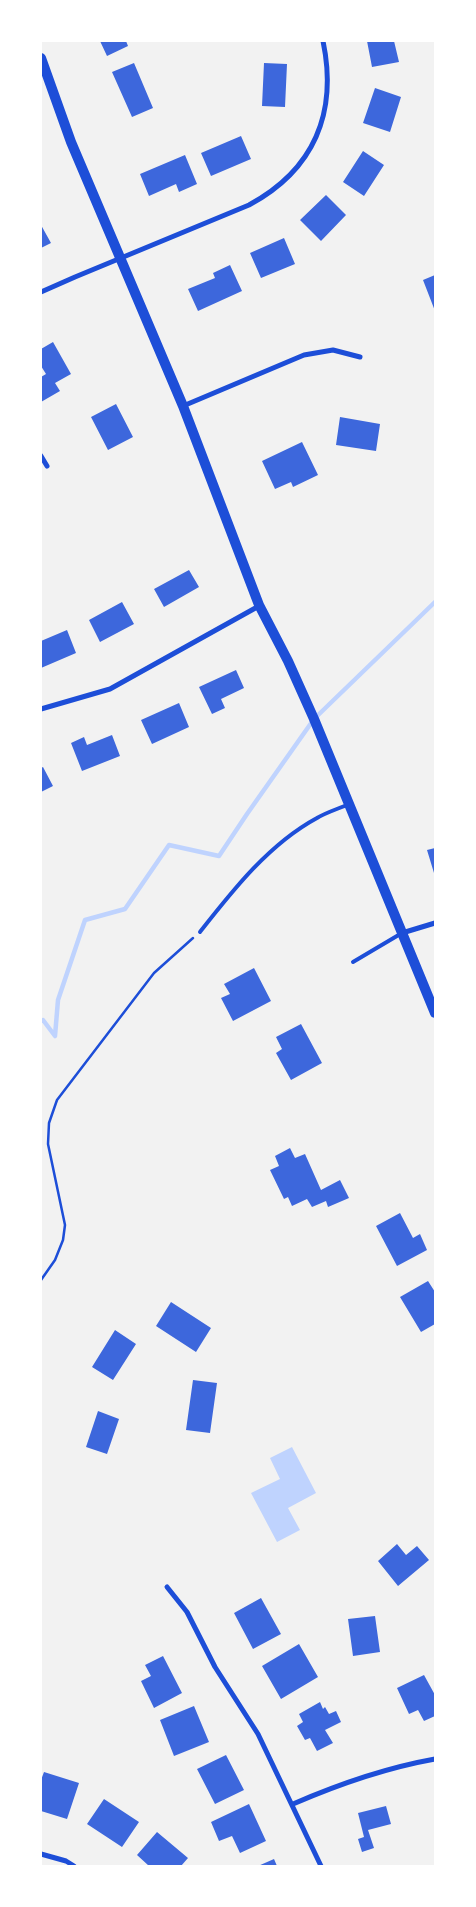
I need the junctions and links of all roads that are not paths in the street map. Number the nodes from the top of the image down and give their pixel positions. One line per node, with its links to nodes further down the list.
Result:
1 (323, 41): 3 (street)
2 (41, 58): 3 (main road)
3 (119, 258): 4 (street); 6 (main road)
4 (41, 292)
5 (360, 357): 6 (street)
6 (183, 406): 9 (main road)
7 (41, 456): 8 (street)
8 (47, 466)
9 (260, 605): 10 (street); 11 (main road)
10 (41, 709)
11 (349, 804): 13 (lane); 14 (main road)
12 (435, 923): 14 (street)
13 (200, 932)
14 (402, 933): 15 (lane); 16 (main road)
15 (353, 962)
16 (435, 1014)
17 (167, 1587): 19 (street)
18 (435, 1760): 19 (street)
19 (292, 1804): 22 (street)
20 (41, 1854): 21 (street)
21 (74, 1866)
22 (321, 1866)

